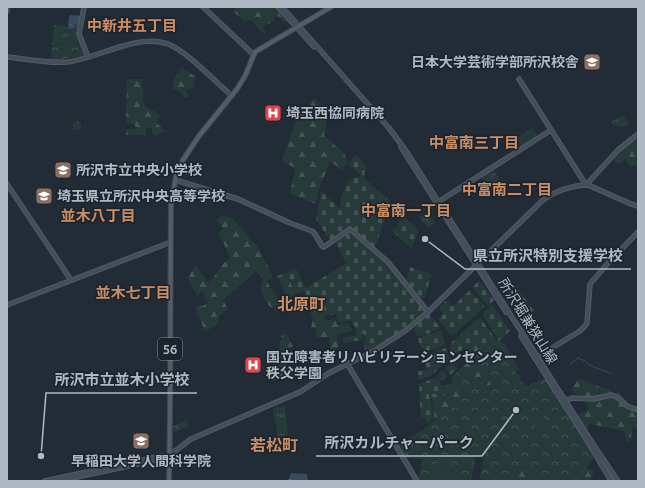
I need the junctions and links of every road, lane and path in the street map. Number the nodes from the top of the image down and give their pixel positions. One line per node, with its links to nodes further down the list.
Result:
1 (7, 7): 7 (street)
2 (84, 7): 11 (street)
3 (203, 7): 9 (street)
4 (278, 7): 8 (street, 所沢堀兼狭山線)
5 (282, 7): 8 (street, 所沢堀兼狭山線)
6 (331, 7): 8 (main road, 56)
7 (7, 11)
8 (298, 27): 9 (main road, 56); 19 (street, 所沢堀兼狭山線)
9 (254, 55): 13 (main road, 56)
10 (7, 57): 11 (street)
11 (88, 57): 13 (street)
12 (519, 79): 14 (street)
13 (232, 96): 16 (main road, 56)
14 (552, 130): 18 (street); 19 (street)
15 (638, 134): 18 (street)
16 (175, 180): 22 (main road, 56); 26 (street)
17 (7, 184): 24 (street)
18 (586, 185): 20 (street); 23 (street)
19 (438, 202): 23 (street, 所沢堀兼狭山線)
20 (638, 206)
21 (638, 232): 27 (street)
22 (171, 242): 24 (street); 31 (main road, 56)
23 (477, 264): 26 (street); 27 (street, 所沢堀兼狭山線)
24 (71, 280): 25 (street)
25 (7, 305)
26 (428, 312): 28 (street)
27 (536, 357): 29 (street, 所沢堀兼狭山線)
28 (348, 365): 31 (street); 35 (street)
29 (564, 401): 30 (street); 36 (street, 所沢堀兼狭山線); 37 (street, 所沢堀兼狭山線)
30 (638, 410)
31 (169, 456): 32 (street); 33 (street); 34 (main road, 56)
32 (45, 481)
33 (58, 481)
34 (169, 481)
35 (417, 481)
36 (611, 481)
37 (618, 481)

